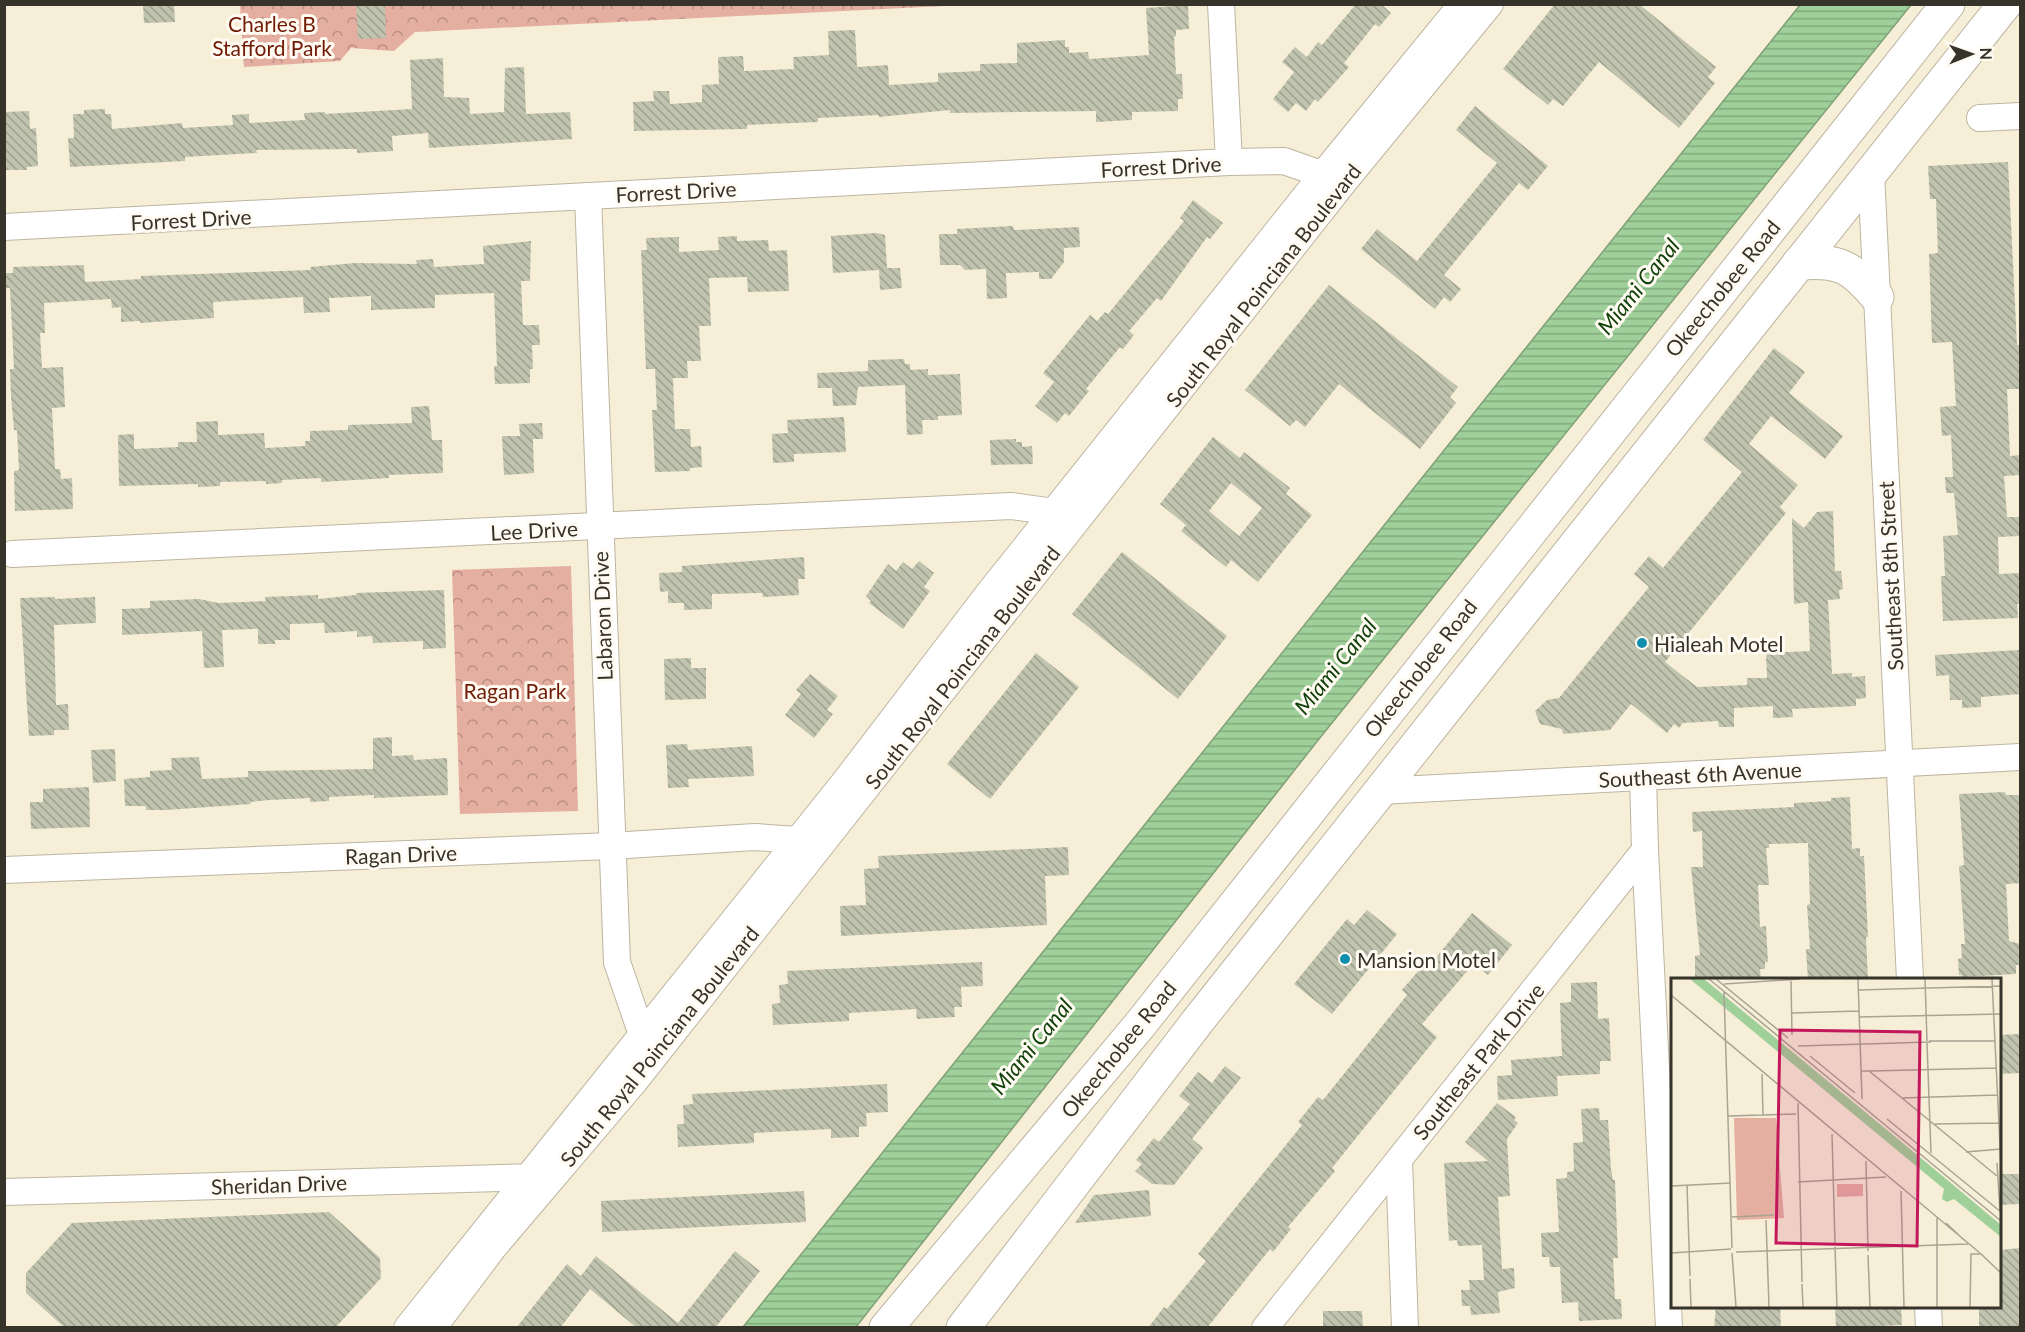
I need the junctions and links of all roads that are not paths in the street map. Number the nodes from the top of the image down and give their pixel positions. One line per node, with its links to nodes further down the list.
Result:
1 (1221, 4): 9 (street)
2 (1462, 4): 11 (street, South Royal Poinciana Boulevard)
3 (1490, 4): 11 (street, South Royal Poinciana Boulevard)
4 (1948, 4): 6 (highway, Okeechobee Road)
5 (2005, 4): 10 (highway)
6 (1899, 66): 10 (highway); 36 (highway, Okeechobee Road)
7 (2020, 116): 8 (street)
8 (1980, 118)
9 (1229, 162): 11 (street, Forrest Drive); 12 (street, Forrest Drive)
10 (1871, 172): 14 (highway); 15 (street, Southeast 8th Street)
11 (1333, 178): 16 (street, South Royal Poinciana Boulevard); 31 (street, South Royal Poinciana Boulevard)
12 (588, 196): 13 (street, Forrest Drive); 17 (street, Labaron Drive)
13 (4, 227)
14 (1799, 263): 15 (highway); 22 (highway)
15 (1877, 297): 20 (street, Southeast 8th Street)
16 (1054, 512): 17 (street, Lee Drive); 23 (street, South Royal Poinciana Boulevard)
17 (598, 527): 18 (street, Lee Drive); 24 (street, Labaron Drive)
18 (12, 554)
19 (2020, 757): 20 (street, Southeast 6th Avenue)
20 (1898, 763): 21 (street, Southeast 6th Avenue); 27 (street, Southeast 8th Street)
21 (1643, 777): 22 (street, Southeast 6th Avenue); 25 (street)
22 (1380, 791): 29 (highway)
23 (797, 840): 24 (street, Ragan Drive); 28 (street, South Royal Poinciana Boulevard)
24 (611, 846): 26 (street, Ragan Drive); 28 (street, Labaron Drive)
25 (1645, 850): 30 (street, Southeast Park Drive); 41 (street)
26 (4, 870)
27 (1910, 978)
28 (641, 1032): 31 (street, South Royal Poinciana Boulevard)
29 (1125, 1114): 37 (highway); 38 (highway)
30 (1399, 1160): 39 (street, Southeast Park Drive); 40 (street)
31 (541, 1176): 32 (street, Sheridan Drive); 34 (street, South Royal Poinciana Boulevard); 35 (street, South Royal Poinciana Boulevard)
32 (4, 1192)
33 (1928, 1308): 42 (street)
34 (407, 1328)
35 (433, 1328)
36 (886, 1328)
37 (936, 1328)
38 (963, 1328)
39 (1265, 1328)
40 (1405, 1328)
41 (1669, 1328)
42 (1929, 1328)

